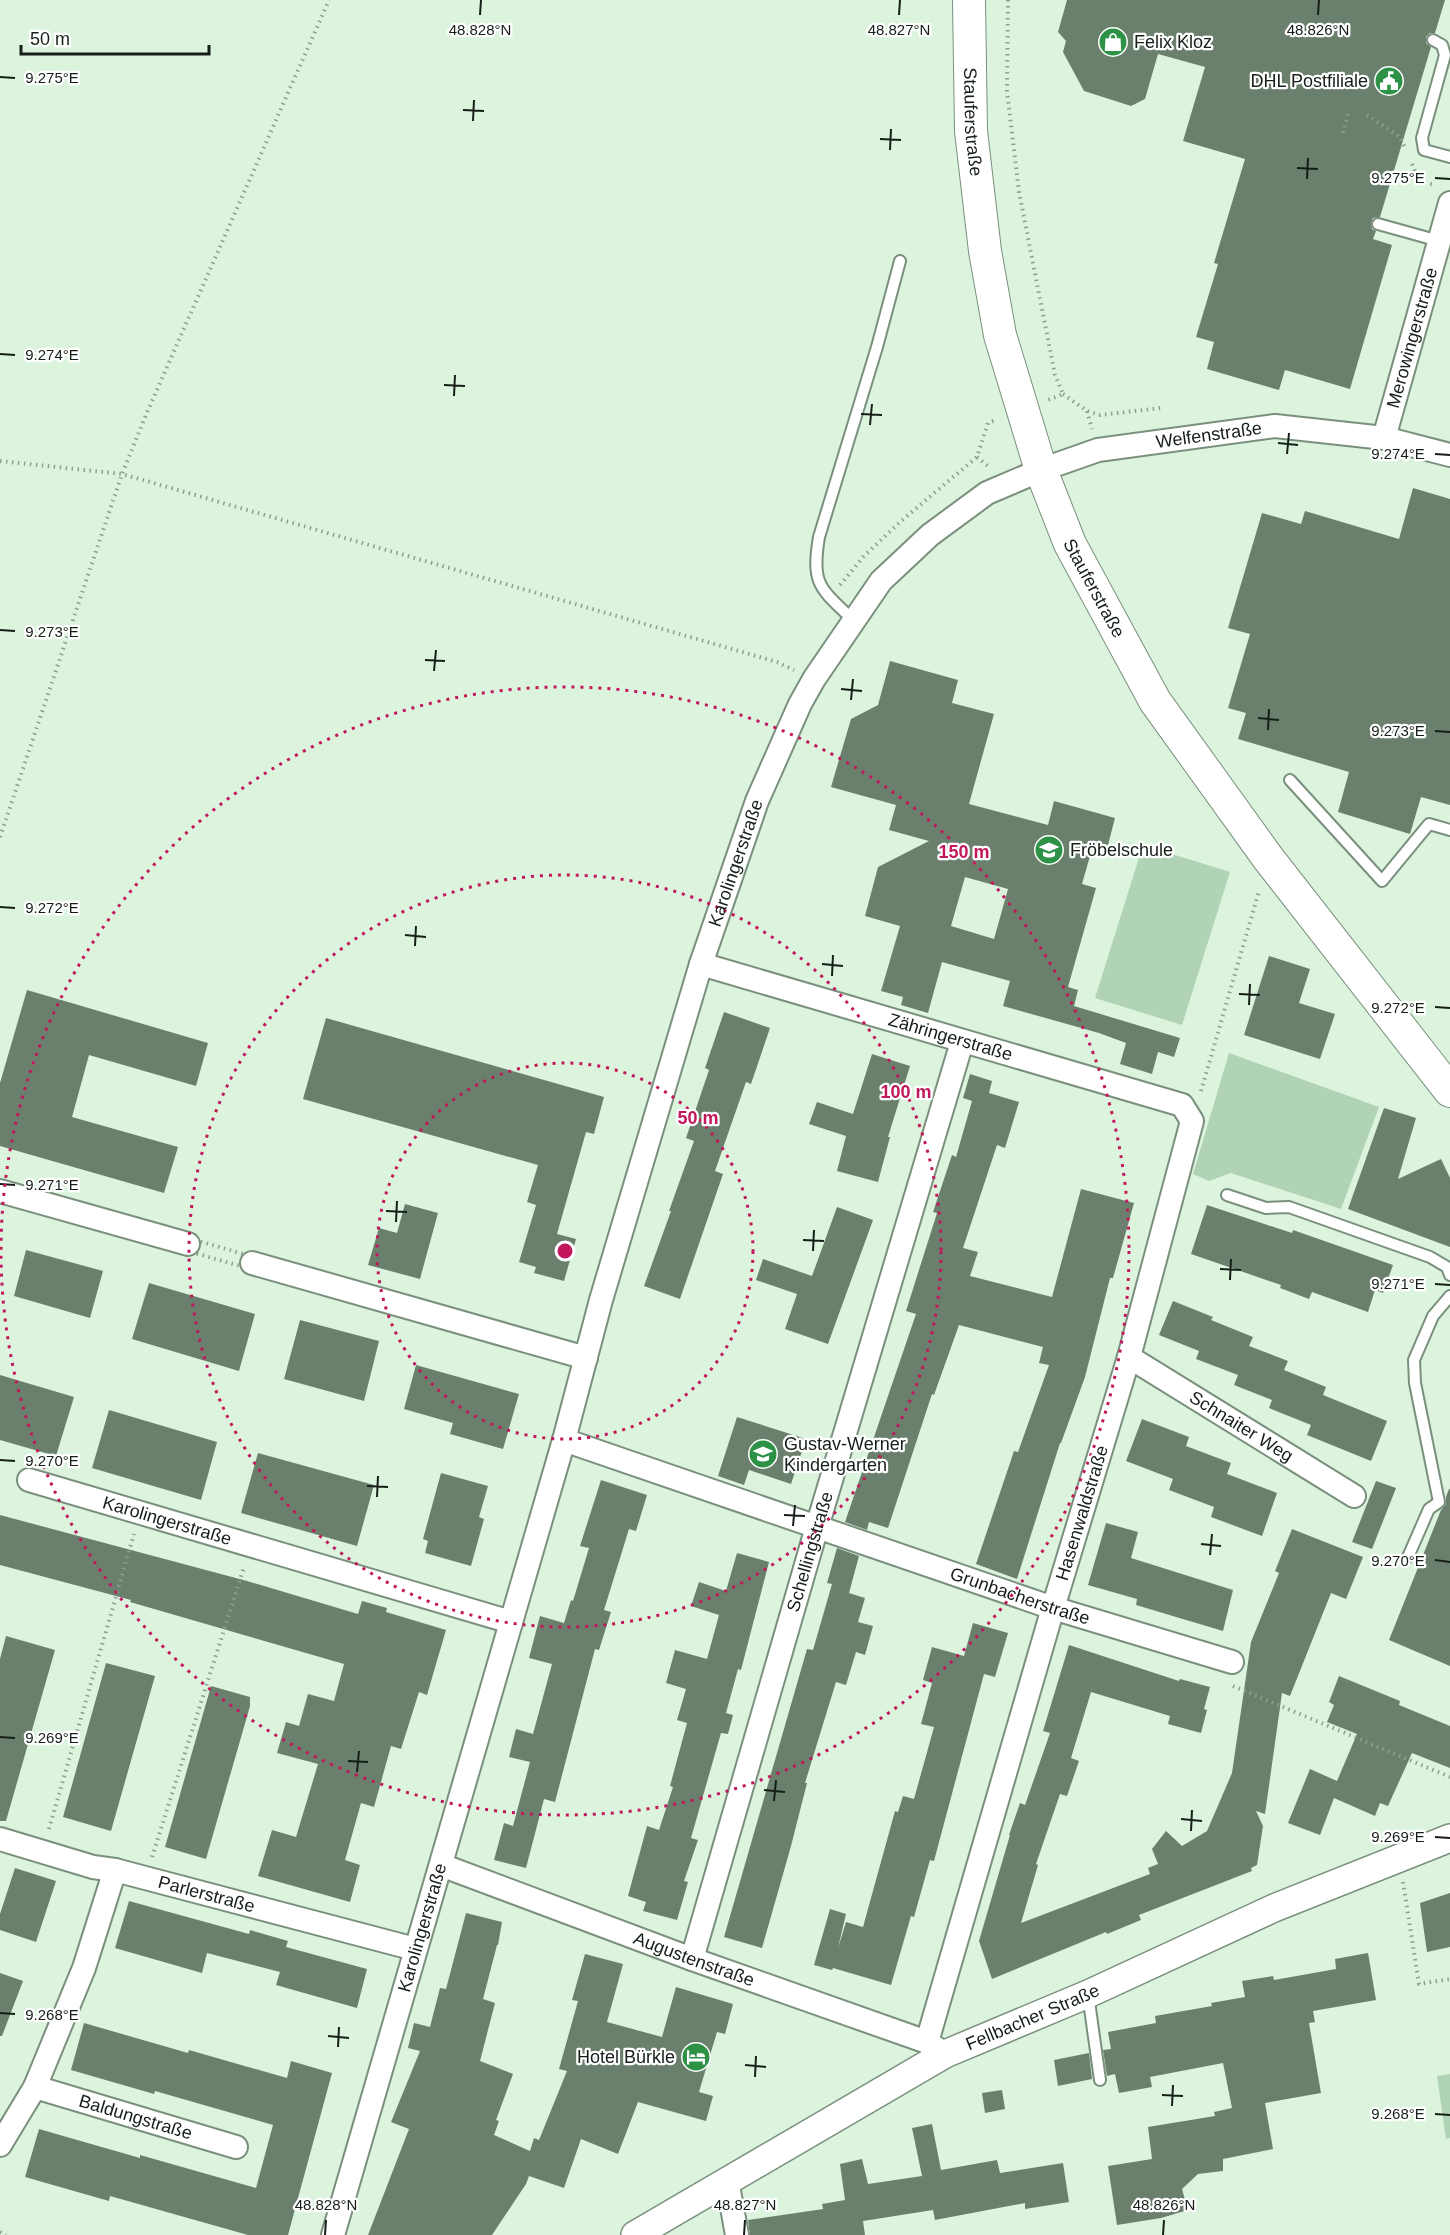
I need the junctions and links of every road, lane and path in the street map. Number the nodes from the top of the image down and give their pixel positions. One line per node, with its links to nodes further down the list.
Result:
1 (329, 0): 19 (path)
2 (969, 0): 14 (main road, Stauferstraße)
3 (1008, 0): 12 (path)
4 (1433, 40): 7 (lane)
5 (1349, 110): 6 (path)
6 (1343, 133)
7 (1450, 157)
8 (1450, 203): 10 (street, Merowingerstraße)
9 (1378, 224): 10 (lane)
10 (1439, 241): 15 (street, Merowingerstraße)
11 (900, 261): 20 (lane)
12 (1063, 394): 13 (path); 14 (path)
13 (1161, 408)
14 (1021, 411): 18 (main road, Stauferstraße); 20 (path)
15 (1384, 438): 16 (street, Welfenstraße); 18 (street, Welfenstraße)
16 (1450, 455)
17 (0, 461): 19 (path)
18 (1041, 470): 21 (street, Karolingerstraße); 26 (main road, Stauferstraße)
19 (122, 474): 22 (path); 25 (path)
20 (830, 597): 21 (lane)
21 (853, 620): 22 (street, Karolingerstraße)
22 (814, 679): 27 (street, Karolingerstraße)
23 (1290, 780): 24 (lane)
24 (1450, 830)
25 (0, 837)
26 (1268, 858): 29 (main road, Stauferstraße); 30 (path)
27 (701, 964): 28 (street, Zähringerstraße); 38 (street, Karolingerstraße)
28 (962, 1042): 30 (street, Zähringerstraße); 44 (street, Schellingstraße)
29 (1448, 1090)
30 (1192, 1121): 37 (street, Hasenwaldstraße)
31 (0, 1191): 33 (street)
32 (1227, 1196): 35 (lane)
33 (188, 1244): 34 (path)
34 (252, 1263): 38 (street)
35 (1450, 1275)
36 (1450, 1296): 42 (lane)
37 (1129, 1357): 41 (street, Schnaiter Weg); 47 (street, Hasenwaldstraße)
38 (586, 1358): 39 (street, Karolingerstraße)
39 (564, 1440): 44 (street, Grunbacherstraße); 48 (street, Karolingerstraße)
40 (29, 1480): 43 (street, Karolingerstraße)
41 (1353, 1496)
42 (1445, 1502): 46 (lane)
43 (140, 1513): 45 (street, Karolingerstraße); 53 (path)
44 (817, 1527): 47 (street, Grunbacherstraße); 59 (street, Schellingstraße)
45 (250, 1545): 48 (street, Karolingerstraße); 57 (path)
46 (1408, 1557)
47 (1053, 1608): 49 (street, Grunbacherstraße); 62 (street, Hasenwaldstraße)
48 (512, 1622): 55 (street, Karolingerstraße)
49 (1232, 1662): 50 (path)
50 (1450, 1777)
51 (1450, 1838): 54 (street, Fellbacher Straße)
52 (0, 1839): 53 (street, Parlerstraße)
53 (43, 1852): 56 (street, Parlerstraße)
54 (1399, 1858): 60 (path); 61 (street, Fellbacher Straße)
55 (441, 1865): 58 (street, Karolingerstraße); 59 (street, Augustenstraße)
56 (116, 1870): 57 (street, Parlerstraße); 64 (street)
57 (146, 1878): 58 (street, Parlerstraße)
58 (415, 1949): 70 (street, Karolingerstraße)
59 (692, 1959): 62 (street, Augustenstraße)
60 (1450, 1979)
61 (1088, 1994): 62 (street, Fellbacher Straße); 63 (lane)
62 (936, 2048): 67 (street, Fellbacher Straße)
63 (1100, 2080)
64 (34, 2086): 65 (street); 66 (street, Baldungstraße)
65 (0, 2145)
66 (236, 2147)
67 (727, 2180): 71 (street, Fellbacher Straße); 72 (street)
68 (0, 2232): 69 (path)
69 (6, 2235)
70 (333, 2235)
71 (635, 2235)
72 (737, 2235)

